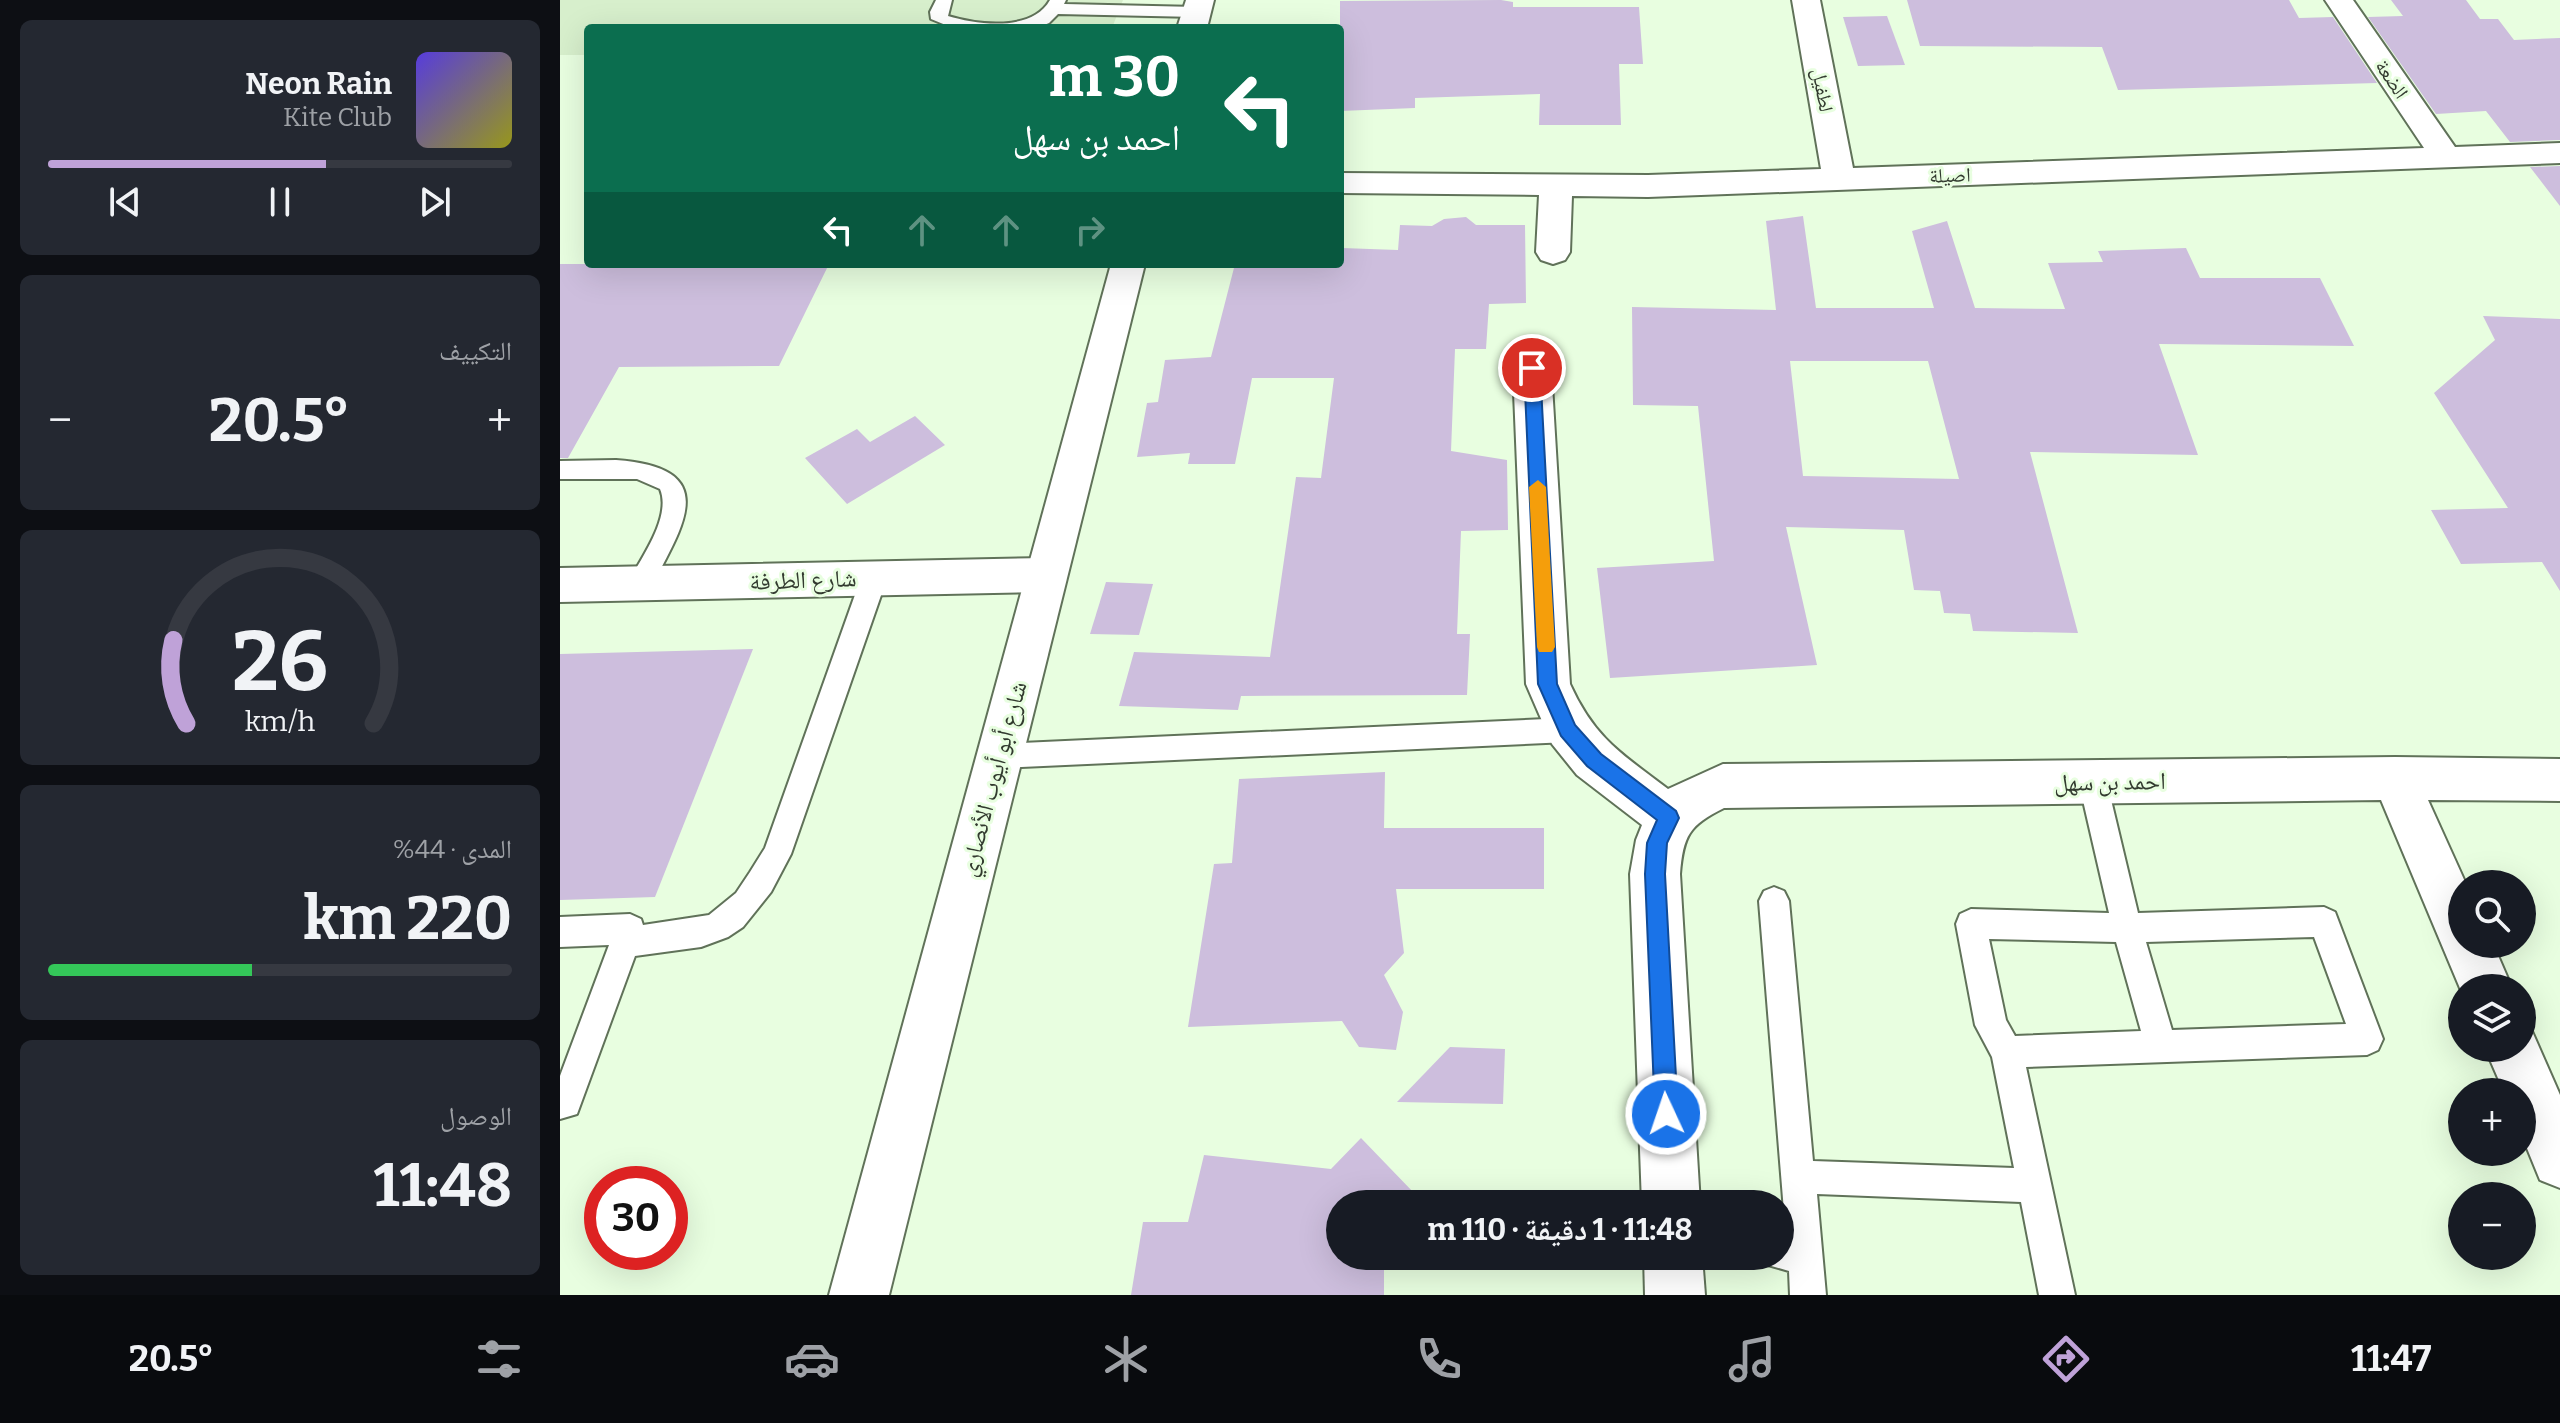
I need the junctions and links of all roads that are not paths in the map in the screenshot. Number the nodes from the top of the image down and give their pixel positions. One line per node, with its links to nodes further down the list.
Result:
1 (944, 0): 6 (lane)
2 (1806, 0): 10 (street, لطفيل)
3 (2339, 0): 9 (street, الضعة)
4 (1056, 4): 5 (lane); 7 (lane)
5 (1196, 13)
6 (952, 24)
7 (1030, 24)
8 (2560, 153): 9 (street, اصيلة)
9 (2446, 157): 10 (street, اصيلة)
10 (1839, 179): 12 (street, اصيلة)
11 (1344, 183): 12 (street, اصيلة)
12 (1556, 184): 13 (street)
13 (1553, 252)
14 (1127, 268): 17 (street, شارع أبو أيوب الأنصاري)
15 (1532, 368): 21 (street)
16 (560, 470): 19 (lane)
17 (1046, 575): 18 (street, شارع الطرفة); 22 (street, شارع أبو أيوب الأنصاري)
18 (874, 578): 19 (street, شارع الطرفة); 31 (lane)
19 (640, 584): 20 (street, شارع الطرفة)
20 (560, 585)
21 (1568, 730): 22 (lane); 26 (street)
22 (1000, 756): 43 (street, شارع أبو أيوب الأنصاري)
23 (2395, 778): 24 (street, احمد بن سهل); 25 (street, احمد بن سهل); 27 (street)
24 (2560, 780)
25 (2093, 783): 26 (street, احمد بن سهل); 29 (lane)
26 (1669, 818): 39 (street)
27 (2448, 900)
28 (1774, 901): 37 (lane)
29 (2127, 928): 32 (lane); 32 (lane); 33 (lane)
30 (560, 932): 31 (lane)
31 (625, 942): 35 (lane)
32 (2161, 1046): 33 (lane)
33 (2007, 1052): 38 (lane)
34 (2518, 1062): 36 (street)
35 (560, 1103)
36 (2560, 1160)
37 (1798, 1177): 38 (lane); 40 (lane)
38 (2034, 1186): 46 (lane)
39 (1670, 1190)
40 (1794, 1228)
41 (1794, 1258): 45 (lane)
42 (1674, 1270): 44 (street)
43 (859, 1295)
44 (1675, 1295)
45 (1808, 1295)
46 (2057, 1295)

